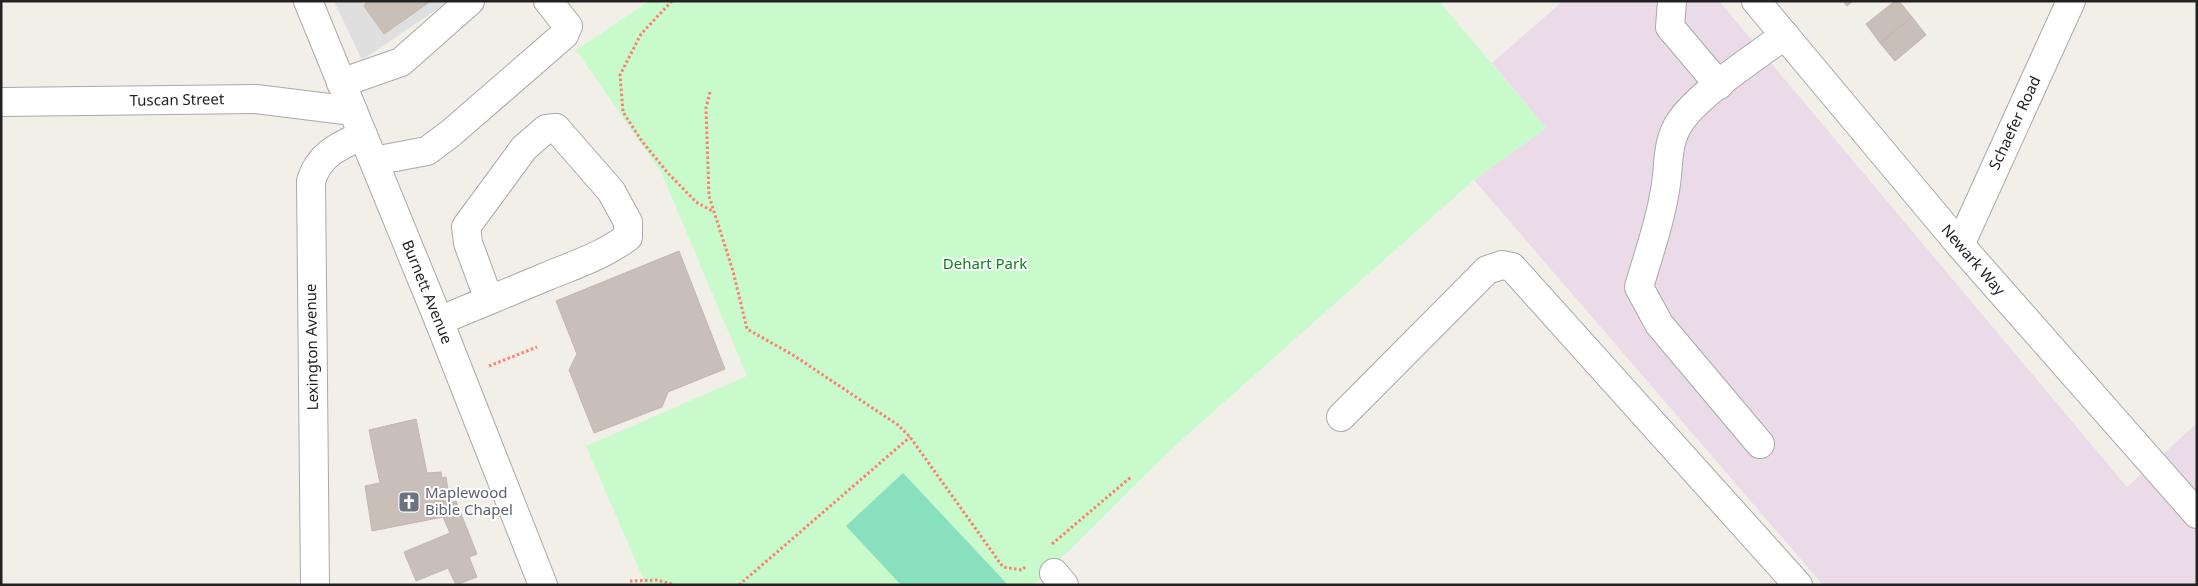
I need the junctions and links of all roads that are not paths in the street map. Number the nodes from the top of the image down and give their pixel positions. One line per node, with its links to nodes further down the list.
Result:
1 (308, 1): 8 (street, Burnett Avenue)
2 (470, 1): 8 (street)
3 (548, 1): 12 (street)
4 (1672, 1): 9 (street)
5 (1756, 1): 7 (street, Newark Way)
6 (2072, 1): 13 (street, Schaefer Road)
7 (1785, 34): 9 (street); 13 (street, Newark Way)
8 (341, 83): 11 (street, Burnett Avenue)
9 (1719, 85): 17 (street)
10 (1, 102): 11 (street, Tuscan Street)
11 (358, 123): 12 (street, Burnett Avenue); 19 (street, Lexington Avenue)
12 (374, 161): 15 (street, Burnett Avenue)
13 (1960, 245): 18 (street, Newark Way)
14 (489, 300): 14 (street); 15 (street)
15 (439, 320): 20 (street, Burnett Avenue)
16 (1341, 417): 21 (street)
17 (1760, 444)
18 (2197, 514)
19 (315, 585)
20 (543, 585)
21 (1798, 585)

